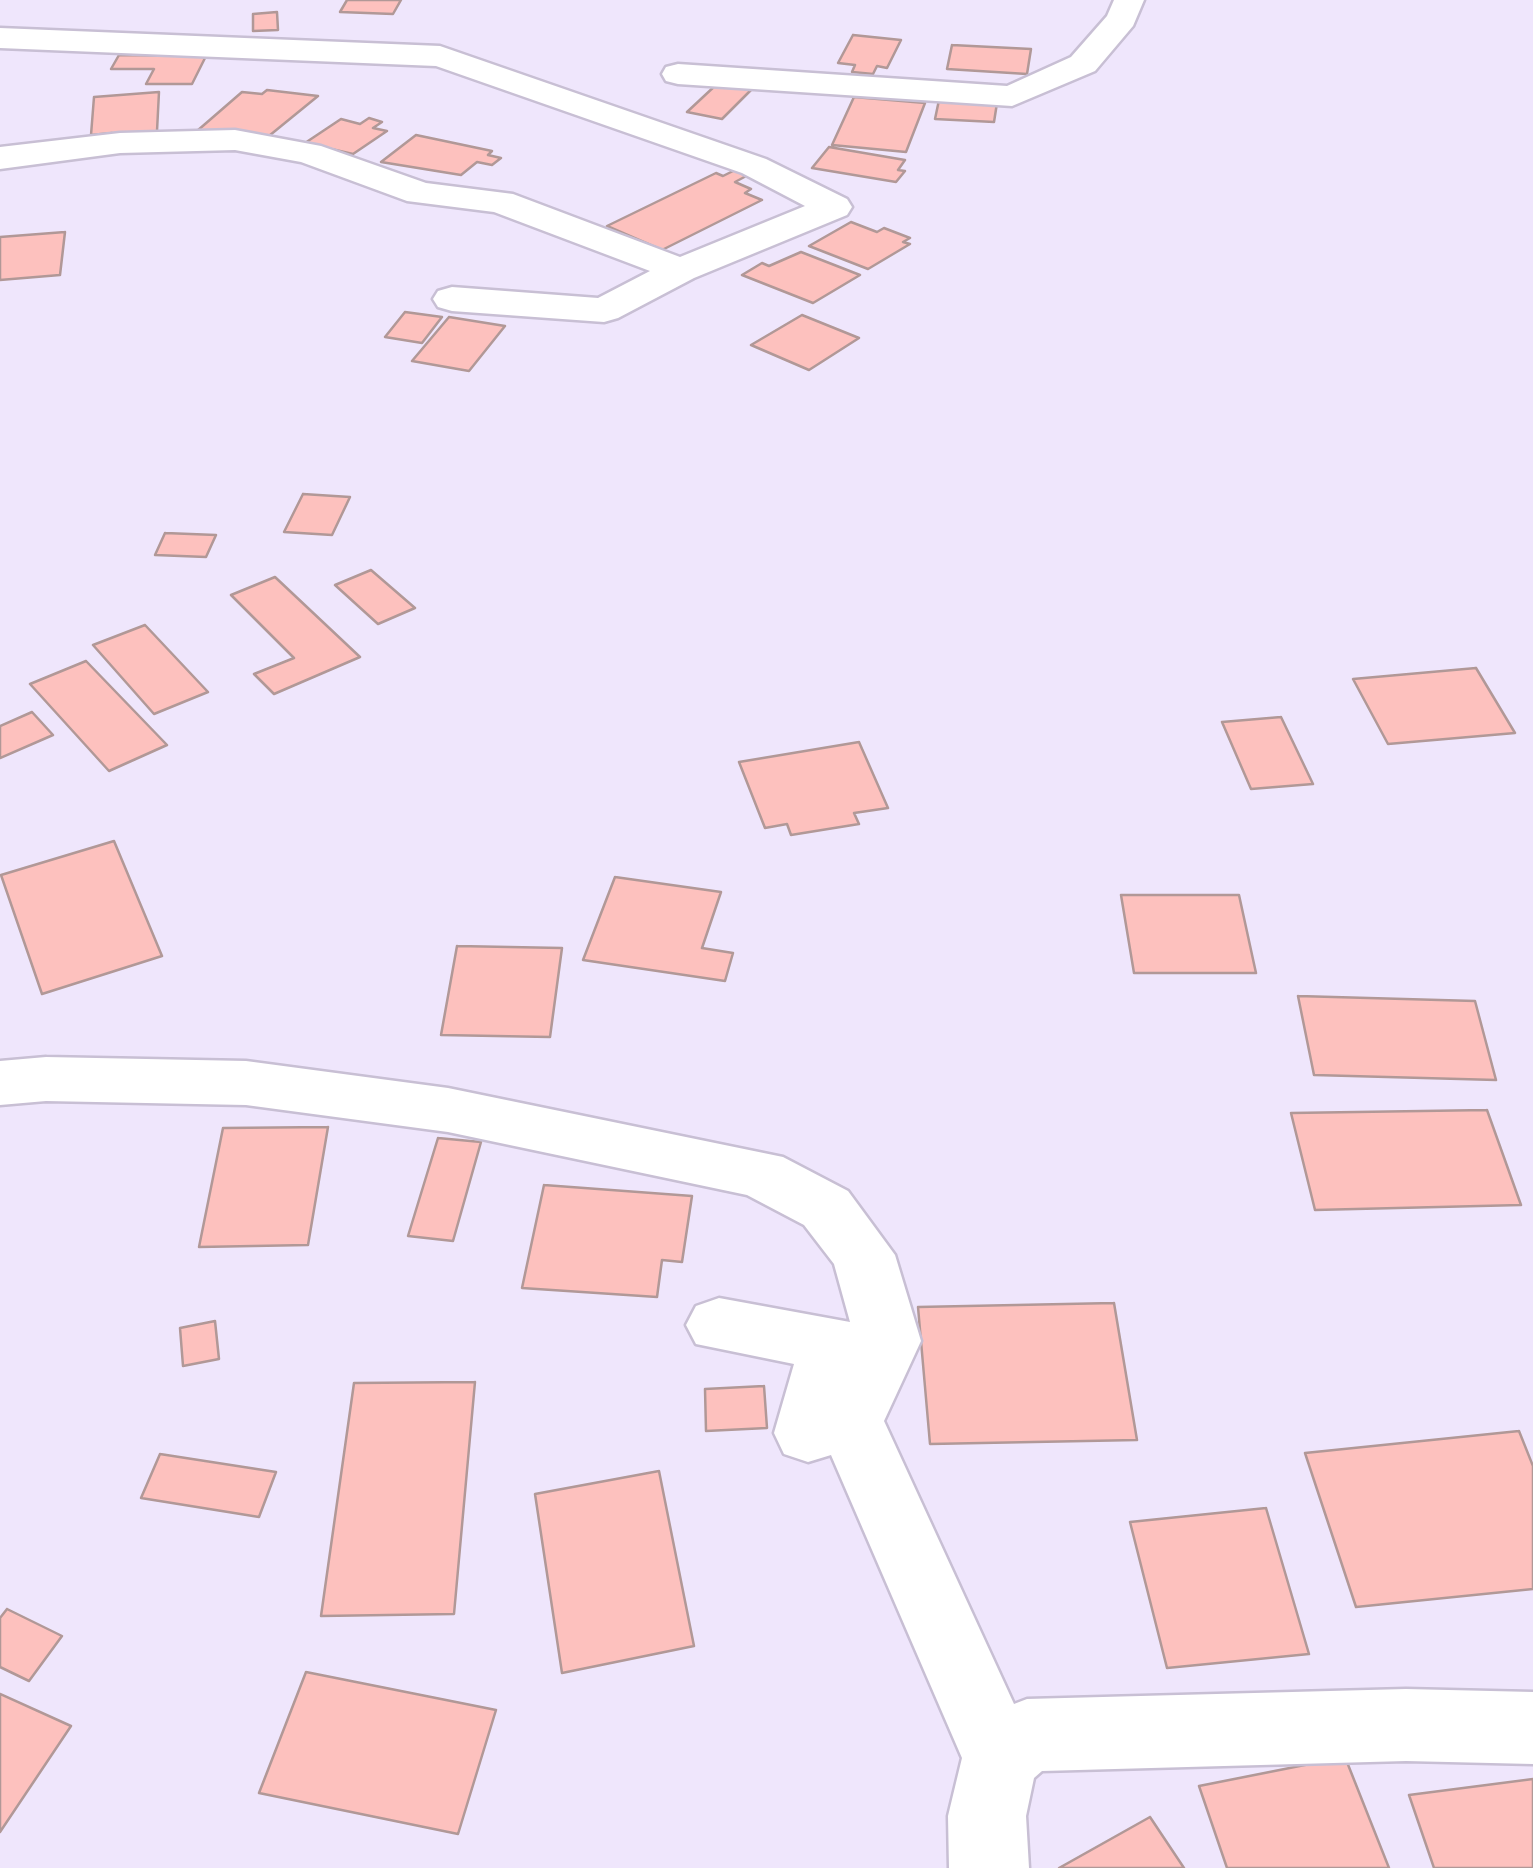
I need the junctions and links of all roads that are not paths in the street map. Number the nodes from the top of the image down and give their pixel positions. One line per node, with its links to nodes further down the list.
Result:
1 (1129, 0): 3 (street)
2 (0, 38): 5 (street)
3 (678, 74)
4 (0, 158): 5 (street)
5 (681, 270): 6 (street)
6 (452, 299)
7 (0, 1083): 9 (street)
8 (719, 1326): 9 (street)
9 (850, 1421): 11 (street)
10 (1533, 1728): 11 (street)
11 (1000, 1758): 12 (street)
12 (990, 1868)

